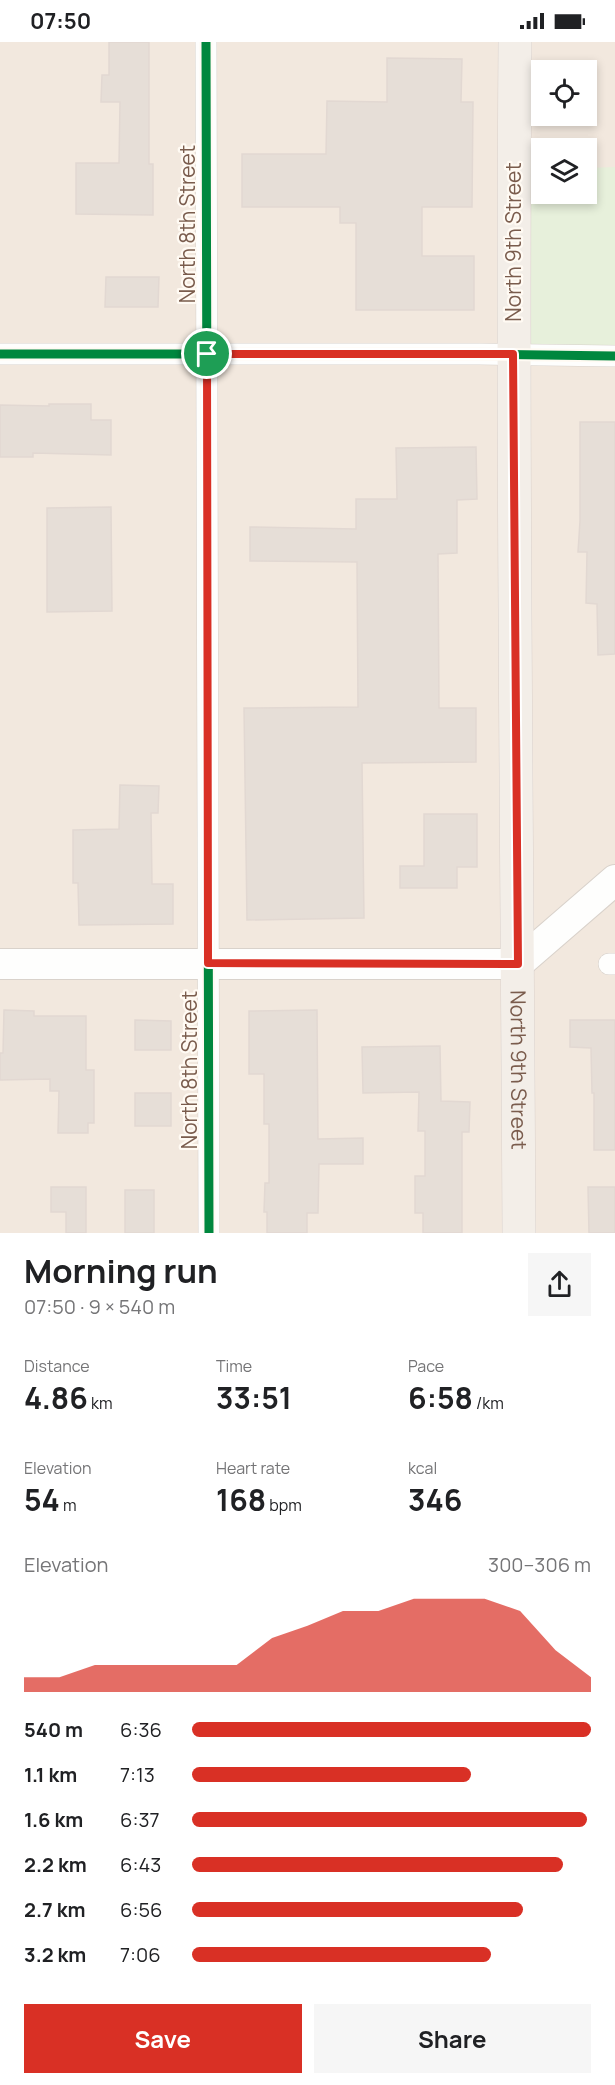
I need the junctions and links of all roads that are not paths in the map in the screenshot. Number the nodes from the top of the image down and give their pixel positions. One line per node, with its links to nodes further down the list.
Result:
1 (206, 42): 4 (street, North 8th Street)
2 (515, 42): 5 (main road, North 9th Street)
3 (0, 354): 4 (street)
4 (207, 354): 5 (street); 8 (street, North 8th Street)
5 (513, 354): 6 (street); 10 (main road, North 9th Street)
6 (615, 356)
7 (615, 880): 10 (main road)
8 (208, 963): 9 (main road); 10 (main road); 11 (street, North 8th Street)
9 (0, 964)
10 (518, 964): 12 (main road, North 9th Street)
11 (208, 1233)
12 (519, 1233)

